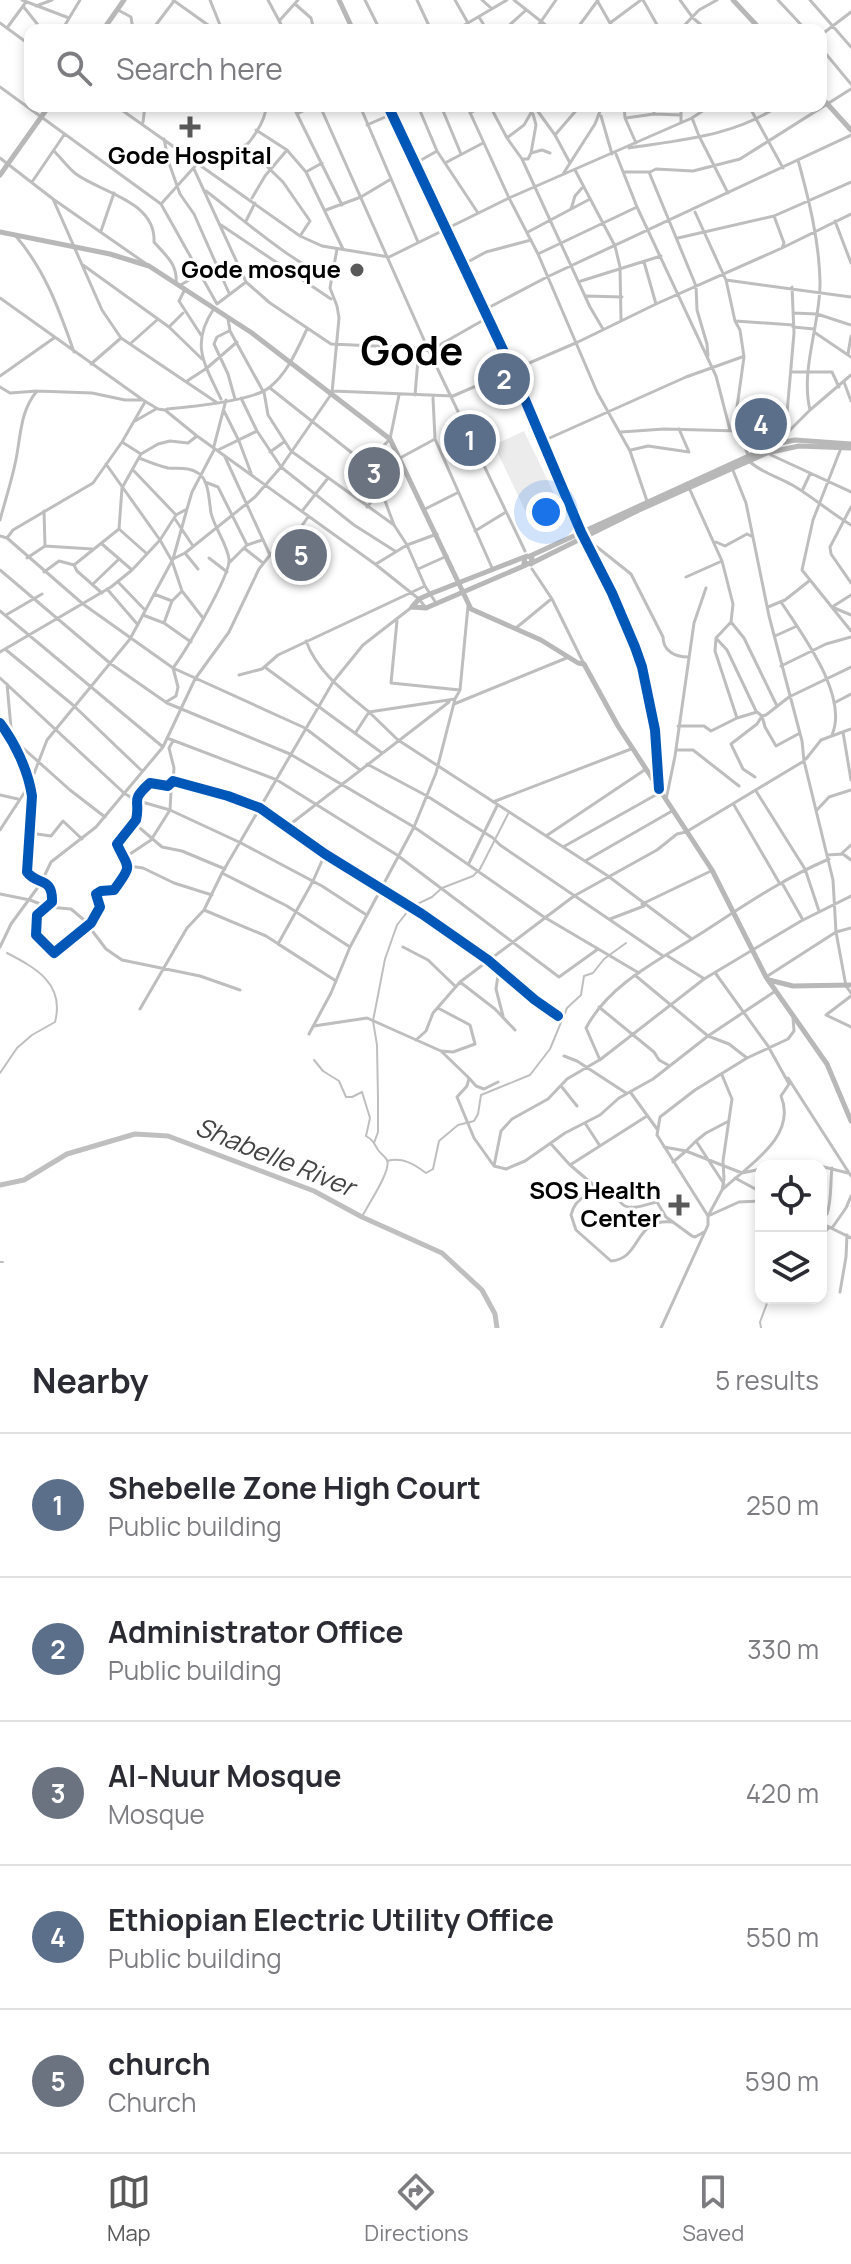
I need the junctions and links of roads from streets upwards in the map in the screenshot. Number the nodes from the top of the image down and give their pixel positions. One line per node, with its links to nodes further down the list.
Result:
1 (52, 0): 24 (street)
2 (80, 0): 30 (street)
3 (124, 0): 25 (street)
4 (173, 0): 41 (street); 42 (street)
5 (210, 0): 43 (street)
6 (268, 0): 32 (street)
7 (339, 0): 46 (street)
8 (365, 0): 47 (street)
9 (418, 0): 48 (street)
10 (455, 0): 35 (street)
11 (482, 0): 26 (street)
12 (507, 0): 26 (street)
13 (514, 0): 27 (street)
14 (556, 0): 33 (street)
15 (597, 0): 36 (street); 53 (street)
16 (642, 0): 36 (street); 54 (street)
17 (680, 0): 31 (street)
18 (717, 0): 31 (street)
19 (733, 0): 57 (street)
20 (778, 0): 58 (street)
21 (810, 0): 59 (street)
22 (297, 2): 32 (street); 45 (street)
23 (24, 3): 24 (street); 37 (street); 60 (street)
24 (36, 6): 30 (street)
25 (118, 9): 39 (street); 40 (street)
26 (492, 9): 29 (street)
27 (526, 10): 33 (street); 50 (street)
28 (851, 12): 59 (street)
29 (479, 17): 35 (street); 49 (street)
30 (69, 18): 38 (street)
31 (693, 18): 55 (street); 56 (street)
32 (280, 20): 44 (street)
33 (539, 20): 51 (street); 52 (street)
34 (0, 23): 60 (street)
35 (468, 23)
36 (610, 23)
37 (38, 24)
38 (66, 24)
39 (107, 24)
40 (132, 24)
41 (156, 24)
42 (207, 24)
43 (220, 24)
44 (282, 24)
45 (312, 24)
46 (350, 24)
47 (377, 24)
48 (428, 24)
49 (483, 24)
50 (511, 24)
51 (537, 24)
52 (544, 24)
53 (580, 24)
54 (656, 24)
55 (686, 24)
56 (700, 24)
57 (755, 24)
58 (800, 24)
59 (833, 26): 61 (street); 63 (street)
60 (7, 28): 62 (street)
61 (827, 30)
62 (24, 41)
63 (851, 47)
64 (827, 56): 65 (street)
65 (851, 86): 68 (street)
66 (0, 87): 67 (street)
67 (24, 105)
68 (827, 105): 103 (street)
69 (33, 112): 95 (street)
70 (45, 112): 95 (street)
71 (125, 112): 100 (street)
72 (144, 112): 100 (street)
73 (265, 112): 102 (street)
74 (301, 112): 91 (street)
75 (323, 112): 150 (street)
76 (362, 112): 101 (street)
77 (421, 112): 116 (street)
78 (444, 112): 119 (street)
79 (493, 112): 107 (street)
80 (539, 112): 105 (street)
81 (575, 112): 105 (street)
82 (598, 112): 128 (street)
83 (601, 112): 120 (street)
84 (624, 112): 96 (street)
85 (701, 112): 97 (street)
86 (753, 112): 98 (street)
87 (768, 112): 98 (street)
88 (815, 112): 109 (street)
89 (470, 113): 110 (street)
90 (532, 113): 107 (street); 117 (street)
91 (297, 114): 125 (street)
92 (392, 114): 101 (street); 126 (street)
93 (654, 114): 94 (street); 96 (street)
94 (681, 115): 99 (street)
95 (41, 118): 104 (street); 130 (street)
96 (625, 118): 111 (street)
97 (692, 118): 99 (street); 106 (street)
98 (757, 118): 106 (street); 109 (street)
99 (681, 122): 111 (street)
100 (143, 124): 108 (street)
101 (367, 125): 141 (street)
102 (256, 130): 112 (street); 113 (street)
103 (851, 133): 124 (street)
104 (64, 135): 115 (street); 157 (street)
105 (555, 135): 128 (street)
106 (699, 136): 114 (street); 131 (street)
107 (507, 138): 122 (street)
108 (164, 139): 123 (street); 144 (street)
109 (770, 141): 131 (street); 132 (street)
110 (483, 143): 119 (street); 151 (street)
111 (636, 143): 114 (street)
112 (245, 145): 123 (street); 134 (street)
113 (287, 150): 134 (street); 136 (street)
114 (622, 150): 120 (street)
115 (54, 151): 142 (street); 148 (street)
116 (437, 151): 126 (street); 127 (street)
117 (531, 153): 118 (street); 122 (street)
118 (550, 153)
119 (461, 154): 127 (street)
120 (614, 154): 135 (street); 137 (street)
121 (0, 158): 130 (street)
122 (522, 159): 145 (street)
123 (192, 160): 129 (street)
124 (798, 160): 132 (street); 155 (street)
125 (322, 163): 136 (street); 158 (street)
126 (415, 163): 172 (street)
127 (445, 163): 163 (street)
128 (570, 163): 140 (street)
129 (197, 164): 133 (street); 153 (street)
130 (7, 165): 139 (street); 142 (street)
131 (717, 167): 138 (street); 149 (street)
132 (783, 168): 149 (street)
133 (194, 169): 144 (street); 147 (street)
134 (271, 170): 153 (street); 180 (street)
135 (575, 170): 140 (street); 146 (street)
136 (306, 172): 161 (street)
137 (625, 172): 138 (street); 159 (street)
138 (649, 172): 170 (street)
139 (0, 175)
140 (560, 177): 145 (street)
141 (392, 179): 150 (street); 184 (street)
142 (32, 182): 152 (street)
143 (851, 182): 155 (street)
144 (177, 185): 157 (street); 211 (street)
145 (535, 187): 151 (street); 168 (street)
146 (583, 187): 154 (street); 160 (street)
147 (203, 188): 166 (street); 171 (street)
148 (114, 193): 175 (street); 208 (street)
149 (729, 194): 162 (street)
150 (361, 197): 158 (street); 192 (street)
151 (509, 198): 163 (street); 177 (street)
152 (53, 199): 175 (street); 186 (street)
153 (251, 199): 156 (street)
154 (590, 199): 160 (street); 169 (street)
155 (809, 201): 165 (street); 174 (street)
156 (255, 203): 166 (street); 180 (street)
157 (161, 204): 200 (street)
158 (342, 205): 161 (street)
159 (637, 207): 169 (street); 173 (street)
160 (571, 209): 168 (street)
161 (326, 210): 189 (street)
162 (695, 210): 170 (street); 178 (street)
163 (478, 213): 172 (street)
164 (851, 214): 167 (street)
165 (774, 216): 178 (street); 187 (street)
166 (246, 221): 202 (street)
167 (835, 221): 174 (street); 195 (street)
168 (551, 222): 177 (street); 183 (street)
169 (603, 222): 183 (street); 185 (street)
170 (670, 222): 173 (street); 181 (street)
171 (219, 224): 206 (street); 217 (street)
172 (446, 230): 184 (street); 196 (street)
173 (649, 230): 185 (street); 191 (street)
174 (815, 230): 187 (street); 210 (street)
175 (101, 231): 197 (street)
176 (0, 232): 179 (street)
177 (528, 232): 182 (street)
178 (705, 233): 181 (street); 201 (street)
179 (15, 235): 186 (street); 246 (street)
180 (300, 236): 188 (street)
181 (678, 238): 207 (street)
182 (531, 240): 190 (street); 196 (street)
183 (562, 242): 190 (street); 198 (street)
184 (418, 243): 192 (street)
185 (615, 246): 198 (street); 199 (street)
186 (74, 247): 194 (street); 197 (street)
187 (782, 248): 201 (street)
188 (337, 249): 189 (street); 202 (street)
189 (344, 250): 192 (street)
190 (538, 254): 203 (street)
191 (661, 256): 193 (street); 213 (street)
192 (389, 257): 245 (street)
193 (644, 262): 199 (street); 218 (street)
194 (81, 263): 226 (street); 239 (street)
195 (851, 263)
196 (462, 265): 220 (street)
197 (149, 266): 208 (street)
198 (572, 266): 203 (street); 205 (street)
199 (620, 267): 205 (street); 214 (street)
200 (199, 274): 208 (street); 219 (street)
201 (724, 275): 204 (street); 207 (street)
202 (331, 277): 217 (street)
203 (547, 277): 220 (street); 241 (street)
204 (726, 280): 209 (street); 227 (street)
205 (581, 281): 212 (street)
206 (246, 282): 211 (street); 232 (street)
207 (696, 286): 213 (street); 251 (street)
208 (180, 287): 219 (street); 221 (street)
209 (792, 287): 210 (street); 222 (street)
210 (819, 291): 215 (street); 223 (street)
211 (229, 293): 219 (street)
212 (586, 296): 214 (street); 233 (street)
213 (678, 296): 218 (street); 251 (street)
214 (622, 297): 228 (street)
215 (851, 297)
216 (0, 298): 238 (street)
217 (334, 301): 243 (street)
218 (656, 304): 228 (street)
219 (215, 307): 224 (street); 236 (street)
220 (484, 310): 225 (street)
221 (185, 312): 231 (street); 236 (street)
222 (793, 313): 223 (street); 230 (street)
223 (817, 314): 229 (street); 234 (street)
224 (228, 316): 235 (street); 252 (street)
225 (487, 318): 245 (street); 256 (street)
226 (157, 319): 231 (street); 242 (street)
227 (735, 321): 230 (street); 248 (street)
228 (621, 322): 233 (street)
229 (851, 325)
230 (793, 326): 234 (street); 257 (street)
231 (169, 327): 250 (street)
232 (307, 329): 243 (street); 252 (street)
233 (603, 329): 241 (street)
234 (815, 330): 247 (street); 258 (street)
235 (230, 331): 240 (street); 249 (street)
236 (201, 335): 250 (street)
237 (851, 336): 247 (street)
238 (54, 338): 246 (street); 260 (street)
239 (121, 338): 242 (street); 253 (street)
240 (237, 342): 249 (street); 267 (street)
241 (578, 342): 256 (street); 283 (street)
242 (130, 344): 261 (street)
243 (336, 344): 244 (street); 268 (street)
244 (419, 348): 245 (street); 272 (street)
245 (429, 351): 273 (street)
246 (74, 352): 253 (street)
247 (849, 355)
248 (744, 357): 254 (street); 289 (street)
249 (220, 358): 255 (street); 275 (street)
250 (202, 359): 255 (street)
251 (708, 361): 254 (street)
252 (292, 362): 265 (street); 268 (street)
253 (91, 364): 276 (street)
254 (711, 367): 283 (street); 287 (street)
255 (207, 368): 261 (street); 277 (street)
256 (512, 369): 273 (street); 296 (street)
257 (790, 371): 258 (street); 292 (street)
258 (809, 371): 264 (street); 281 (street)
259 (851, 375): 262 (street)
260 (0, 376)
261 (187, 381): 277 (street)
262 (844, 382): 264 (street); 278 (street)
263 (0, 387): 269 (street)
264 (839, 387): 281 (street)
265 (270, 388): 267 (street); 285 (street)
266 (37, 391): 269 (street); 276 (street); 332 (street)
267 (264, 392): 275 (street); 298 (street)
268 (332, 392): 271 (street); 285 (street); 293 (street)
269 (9, 393): 270 (street)
270 (0, 394)
271 (399, 395): 272 (street); 293 (street)
272 (415, 395): 274 (street)
273 (453, 396): 274 (street); 343 (street)
274 (433, 397): 294 (street)
275 (238, 398): 277 (street); 288 (street)
276 (144, 401): 279 (street); 284 (street)
277 (221, 401): 280 (street); 282 (street)
278 (851, 401)
279 (158, 409): 280 (street); 284 (street)
280 (165, 410): 291 (street)
281 (810, 410): 292 (street)
282 (224, 411): 295 (street); 301 (street)
283 (609, 411): 290 (street); 296 (street)
284 (135, 421): 297 (street)
285 (311, 422): 303 (street); 312 (street)
286 (679, 429): 287 (street); 290 (street); 304 (street)
287 (730, 430): 289 (street)
288 (257, 431): 295 (street); 305 (street)
289 (739, 431): 310 (street)
290 (620, 432): 304 (street)
291 (197, 436): 301 (street); 308 (street)
292 (785, 436): 299 (street)
293 (390, 439): 309 (street); 312 (street)
294 (435, 439): 309 (street); 330 (street)
295 (239, 441): 301 (street); 319 (street)
296 (543, 441): 356 (street)
297 (122, 442): 308 (street); 311 (street)
298 (284, 442): 303 (street); 305 (street)
299 (775, 444): 300 (street); 310 (street)
300 (851, 446): 302 (street)
301 (216, 448): 306 (street); 316 (street)
302 (841, 448): 307 (street); 322 (street)
303 (291, 451): 313 (street); 320 (street)
304 (630, 451): 333 (street)
305 (270, 452): 313 (street)
306 (223, 453): 319 (street); 335 (street)
307 (767, 453): 310 (street); 317 (street)
308 (140, 456): 315 (street); 316 (street)
309 (400, 458): 340 (street)
310 (748, 458): 314 (street); 318 (street); 327 (street)
311 (106, 464): 325 (street); 341 (street)
312 (366, 464): 326 (street)
313 (281, 467): 323 (street); 329 (street)
314 (732, 468): 318 (street); 359 (street)
315 (133, 470): 325 (street); 345 (street)
316 (201, 474): 321 (street); 339 (street)
317 (810, 474): 322 (street); 327 (street)
318 (710, 475): 324 (street)
319 (252, 476): 323 (street)
320 (328, 478): 329 (street); 336 (street)
321 (205, 482): 344 (street); 353 (street)
322 (828, 482): 328 (street); 334 (street)
323 (267, 484): 335 (street); 342 (street)
324 (688, 485): 333 (street); 338 (street); 357 (street)
325 (122, 488): 352 (street); 361 (street)
326 (381, 490): 336 (street); 349 (street)
327 (802, 491): 334 (street)
328 (851, 492)
329 (316, 493): 342 (street); 370 (street)
330 (457, 493): 340 (street); 354 (street)
331 (0, 497): 332 (street)
332 (6, 497): 347 (street)
333 (647, 501): 338 (street)
334 (820, 502): 348 (street); 394 (street)
335 (247, 504): 344 (street); 362 (street)
336 (367, 507): 349 (street)
337 (851, 507): 348 (street)
338 (638, 508): 356 (street)
339 (187, 509): 345 (street); 351 (street)
340 (423, 510): 355 (street)
341 (44, 511): 360 (street); 366 (street)
342 (302, 511): 346 (street)
343 (507, 511): 354 (street); 379 (street)
344 (233, 514): 353 (street); 368 (street)
345 (175, 516): 351 (street); 361 (street)
346 (309, 516): 373 (street); 383 (street)
347 (0, 520)
348 (845, 521): 350 (street); 393 (street)
349 (394, 525): 365 (street)
350 (851, 525)
351 (182, 528): 367 (street); 378 (street)
352 (119, 529): 363 (street); 371 (street)
353 (215, 529): 367 (street); 381 (street)
354 (475, 531): 389 (street)
355 (437, 534): 365 (street); 374 (street)
356 (582, 535): 364 (street); 379 (street)
357 (711, 535): 359 (street); 380 (street)
358 (0, 536): 360 (street)
359 (752, 536): 420 (street)
360 (7, 538): 375 (street)
361 (160, 540): 371 (street); 378 (street)
362 (262, 540): 368 (street); 373 (street)
363 (102, 544): 369 (street); 377 (street)
364 (588, 544): 443 (street); 507 (street)
365 (407, 545): 370 (street); 386 (street)
366 (45, 546): 369 (street); 375 (street)
367 (193, 546): 372 (street)
368 (246, 546): 381 (street); 382 (street)
369 (93, 549): 384 (street)
370 (395, 551): 383 (street)
371 (146, 553): 388 (street)
372 (185, 553): 378 (street); 385 (street)
373 (270, 555): 382 (street)
374 (447, 556): 386 (street); 396 (street)
375 (27, 558): 390 (street)
376 (209, 558): 391 (street)
377 (119, 559): 388 (street); 397 (street)
378 (173, 560): 401 (street); 406 (street)
379 (528, 560): 389 (street); 403 (street); 411 (street)
380 (722, 561): 392 (street); 428 (street)
381 (230, 562): 391 (street)
382 (263, 564): 452 (street)
383 (375, 564): 402 (street)
384 (74, 565): 390 (street); 397 (street)
385 (198, 569)
386 (418, 569): 398 (street)
387 (0, 570): 409 (street)
388 (132, 570): 395 (street)
389 (493, 570): 396 (street)
390 (44, 572): 415 (street)
391 (227, 572): 425 (street)
392 (686, 577)
393 (850, 580)
394 (809, 581): 413 (street); 418 (street)
395 (118, 582): 400 (street); 422 (street)
396 (459, 583): 403 (street); 407 (street)
397 (92, 584): 404 (street)
398 (425, 586): 402 (street); 407 (street)
399 (706, 588): 443 (street)
400 (107, 589): 404 (street); 430 (street)
401 (182, 591): 412 (street); 425 (street)
402 (411, 592): 410 (street); 438 (street)
403 (462, 592): 414 (street); 416 (street)
404 (102, 593): 415 (street)
405 (42, 594): 409 (street)
406 (154, 594): 412 (street); 422 (street)
407 (430, 594): 410 (street); 414 (street)
408 (851, 595): 418 (street)
409 (33, 599): 423 (street); 426 (street)
410 (419, 599): 417 (street); 419 (street)
411 (552, 599): 432 (street); 445 (street)
412 (172, 601): 429 (street)
413 (781, 602): 420 (street); 431 (street)
414 (436, 603): 419 (street)
415 (83, 604): 426 (street); 437 (street)
416 (468, 606): 432 (street); 457 (street)
417 (412, 607): 419 (street); 427 (street)
418 (832, 607): 424 (street); 434 (street)
419 (426, 608)
420 (767, 608): 435 (street)
421 (0, 611): 423 (street)
422 (144, 612): 429 (street); 430 (street)
423 (6, 615): 433 (street)
424 (851, 615)
425 (203, 618): 439 (street)
426 (56, 619): 433 (street); 444 (street)
427 (397, 619): 454 (street); 457 (street)
428 (731, 622): 436 (street); 465 (street)
429 (164, 623): 439 (street)
430 (138, 625): 437 (street)
431 (797, 626): 435 (street); 440 (street)
432 (516, 628): 442 (street)
433 (30, 633): 441 (street); 456 (street)
434 (851, 634): 440 (street)
435 (774, 637): 446 (street)
436 (716, 638): 470 (street); 472 (street)
437 (130, 639): 444 (street); 449 (street)
438 (306, 641): 447 (street); 454 (street)
439 (191, 642): 449 (street)
440 (812, 650): 446 (street); 453 (street)
441 (2, 651): 466 (street)
442 (569, 657): 445 (street); 463 (street)
443 (688, 657): 474 (street)
444 (111, 664): 456 (street); 462 (street)
445 (584, 664): 487 (street)
446 (781, 666): 461 (street)
447 (264, 667): 450 (street); 467 (street)
448 (851, 667): 453 (street)
449 (173, 668): 452 (street); 460 (street)
450 (239, 675)
451 (0, 678): 455 (street)
452 (195, 679): 459 (street); 475 (street)
453 (826, 680): 461 (street); 464 (street)
454 (333, 682): 467 (street); 469 (street)
455 (7, 684): 477 (street); 484 (street)
456 (90, 687): 466 (street); 486 (street)
457 (460, 690): 463 (street)
458 (851, 694): 464 (street)
459 (187, 695): 460 (street); 468 (street)
460 (176, 696): 462 (street)
461 (789, 697): 465 (street); 480 (street)
462 (166, 702): 468 (street)
463 (451, 703): 469 (street); 483 (street); 494 (street)
464 (834, 703): 481 (street)
465 (776, 704): 471 (street)
466 (73, 705): 477 (street); 498 (street)
467 (319, 705): 475 (street); 478 (street)
468 (181, 708): 482 (street); 490 (street)
469 (369, 712): 478 (street); 483 (street)
470 (757, 712): 471 (street); 472 (street)
471 (762, 716): 480 (street); 499 (street)
472 (737, 718): 474 (street)
473 (0, 723): 484 (street)
474 (678, 726): 488 (street)
475 (305, 728): 490 (street); 497 (street)
476 (851, 729): 479 (street)
477 (55, 730): 492 (street); 509 (street)
478 (356, 732): 489 (street)
479 (843, 732): 481 (street); 495 (street)
480 (800, 733): 491 (street)
481 (832, 735): 491 (street)
482 (167, 738): 485 (street); 486 (street)
483 (398, 740): 489 (street); 494 (street)
484 (13, 741): 492 (street); 503 (street)
485 (173, 741): 500 (street); 502 (street)
486 (163, 747): 498 (street)
487 (633, 748): 496 (street); 515 (street)
488 (676, 750): 505 (street); 514 (street)
489 (382, 753): 493 (street)
490 (290, 754): 500 (street); 504 (street)
491 (805, 760): 508 (street); 522 (street)
492 (38, 762): 503 (street); 523 (street)
493 (367, 764): 497 (street); 511 (street)
494 (438, 765): 511 (street); 515 (street)
495 (850, 768): 501 (street)
496 (646, 769): 507 (street); 531 (street)
497 (360, 770): 504 (street)
498 (142, 771): 509 (street)
499 (755, 777)
500 (277, 780): 517 (street); 519 (street)
501 (851, 780)
502 (176, 782): 513 (street); 519 (street); 520 (street)
503 (30, 784): 512 (street); 530 (street)
504 (341, 785): 517 (street); 526 (street)
505 (739, 786)
506 (851, 790): 522 (street)
507 (660, 791): 514 (street); 536 (street)
508 (756, 791): 516 (street); 546 (street)
509 (124, 793): 513 (street); 523 (street)
510 (0, 795): 512 (street)
511 (427, 796): 526 (street); 528 (street)
512 (18, 799): 527 (street)
513 (135, 800): 520 (street); 524 (street)
514 (666, 800): 521 (street)
515 (493, 802): 518 (street)
516 (733, 804): 529 (street); 552 (street)
517 (317, 805): 525 (street); 539 (street)
518 (498, 805): 528 (street); 531 (street)
519 (260, 808): 525 (street); 534 (street)
520 (170, 810): 533 (street); 534 (street)
521 (673, 811): 529 (street); 543 (street)
522 (816, 811): 541 (street)
523 (105, 817): 532 (street)
524 (134, 822): 533 (street); 540 (street)
525 (288, 826): 537 (street)
526 (414, 827): 539 (street); 544 (street)
527 (0, 830)
528 (485, 832): 544 (street); 556 (street)
529 (686, 832): 547 (street); 549 (street)
530 (30, 833): 532 (street); 550 (street)
531 (546, 836): 536 (street)
532 (82, 839): 550 (street)
533 (151, 840): 540 (street); 548 (street)
534 (241, 843): 548 (street); 551 (street)
535 (851, 845): 538 (street)
536 (563, 847): 543 (street)
537 (325, 854): 551 (street); 553 (street)
538 (841, 854): 541 (street); 542 (street)
539 (397, 855): 553 (street); 574 (street)
540 (127, 856): 545 (street)
541 (828, 857): 546 (street); 559 (street)
542 (851, 860)
543 (585, 861): 549 (street)
544 (469, 863): 567 (street)
545 (128, 866): 555 (street); 570 (street)
546 (805, 869): 552 (street); 564 (street)
547 (712, 870): 560 (street); 565 (street)
548 (224, 871): 555 (street); 563 (street)
549 (608, 876): 556 (street); 560 (street)
550 (42, 880): 558 (street); 561 (street)
551 (313, 881): 563 (street); 566 (street)
552 (781, 884): 565 (street); 569 (street)
553 (381, 889): 566 (street); 582 (street)
554 (0, 894): 558 (street)
555 (212, 895): 562 (street)
556 (574, 896): 567 (street); 568 (street)
557 (851, 896): 559 (street)
558 (28, 900): 561 (street); 576 (street)
559 (836, 902): 564 (street); 572 (street)
560 (644, 905): 568 (street); 573 (street)
561 (46, 906): 570 (street); 570 (street)
562 (204, 910): 575 (street); 583 (street)
563 (297, 911): 575 (street); 577 (street)
564 (819, 911): 569 (street)
565 (733, 912): 573 (street); 580 (street)
566 (367, 915): 577 (street)
567 (544, 917): 574 (street); 579 (street)
568 (610, 919): 581 (street)
569 (803, 920): 580 (street)
570 (88, 926): 583 (street)
571 (851, 928): 572 (street)
572 (836, 932): 587 (street); 591 (street)
573 (692, 939): 581 (street)
574 (514, 942): 579 (street); 582 (street)
575 (278, 944): 589 (street)
576 (0, 947)
577 (350, 947): 589 (street)
578 (403, 947): 592 (street)
579 (598, 949): 586 (street)
580 (752, 951): 585 (street); 587 (street)
581 (664, 956): 586 (street); 588 (street)
582 (488, 960): 584 (street); 590 (street)
583 (163, 969): 593 (street); 599 (street)
584 (499, 969): 601 (street); 602 (street)
585 (716, 974): 588 (street); 600 (street)
586 (637, 975): 596 (street); 597 (street)
587 (767, 978): 591 (street); 594 (street)
588 (704, 979): 596 (street)
589 (336, 981): 604 (street)
590 (460, 982): 592 (street); 602 (street)
591 (849, 985): 595 (street)
592 (455, 986): 598 (street)
593 (240, 990)
594 (776, 991): 600 (street); 603 (street)
595 (851, 994): 605 (street)
596 (672, 1003): 608 (street); 609 (street)
597 (599, 1007): 608 (street); 615 (street)
598 (438, 1008): 610 (street); 612 (street)
599 (140, 1009)
600 (743, 1014): 609 (street); 611 (street)
601 (558, 1016)
602 (504, 1018): 606 (street)
603 (793, 1018): 611 (street); 627 (street)
604 (314, 1026): 607 (street); 610 (street)
605 (851, 1027)
606 (515, 1030)
607 (309, 1034)
608 (632, 1035): 615 (street); 616 (street)
609 (708, 1036): 614 (street); 616 (street)
610 (415, 1040): 612 (street)
611 (768, 1046): 614 (street); 618 (street)
612 (441, 1051): 620 (street)
613 (564, 1056): 617 (street)
614 (747, 1058): 619 (street)
615 (600, 1060): 617 (street)
616 (668, 1065): 623 (street)
617 (586, 1067): 622 (street); 623 (street)
618 (782, 1068): 643 (street); 644 (street)
619 (722, 1075): 626 (street); 629 (street)
620 (469, 1078): 621 (street); 638 (street)
621 (498, 1082)
622 (561, 1086): 624 (street); 638 (street)
623 (628, 1093): 625 (street); 628 (street)
624 (577, 1106)
625 (647, 1116): 629 (street); 632 (street)
626 (729, 1121): 630 (street); 639 (street)
627 (851, 1121)
628 (585, 1123): 631 (street); 632 (street)
629 (657, 1129): 633 (street)
630 (696, 1141): 634 (street); 635 (street)
631 (551, 1144): 637 (street); 638 (street)
632 (600, 1146): 637 (street)
633 (663, 1147): 634 (street); 636 (street)
634 (686, 1151): 635 (street); 636 (street)
635 (708, 1161): 639 (street); 646 (street)
636 (673, 1162): 655 (street)
637 (570, 1165): 649 (street)
638 (494, 1166)
639 (724, 1167): 643 (street); 646 (street)
640 (827, 1167): 641 (street)
641 (832, 1168): 644 (street); 654 (street)
642 (755, 1170): 643 (street)
643 (742, 1173): 645 (street)
644 (850, 1175)
645 (735, 1178): 647 (street); 648 (street)
646 (724, 1184): 648 (street)
647 (755, 1189)
648 (722, 1190): 655 (street)
649 (602, 1192): 653 (street); 656 (street)
650 (851, 1196): 652 (street)
651 (755, 1201): 655 (street)
652 (849, 1207): 660 (street)
653 (663, 1213): 656 (street); 657 (street)
654 (827, 1214)
655 (708, 1216): 658 (street)
656 (659, 1222): 657 (street)
657 (672, 1222): 658 (street)
658 (708, 1225): 664 (street)
659 (827, 1226): 660 (street)
660 (831, 1228): 661 (street); 662 (street)
661 (825, 1232)
662 (849, 1236): 663 (street)
663 (840, 1292)
664 (661, 1328)

